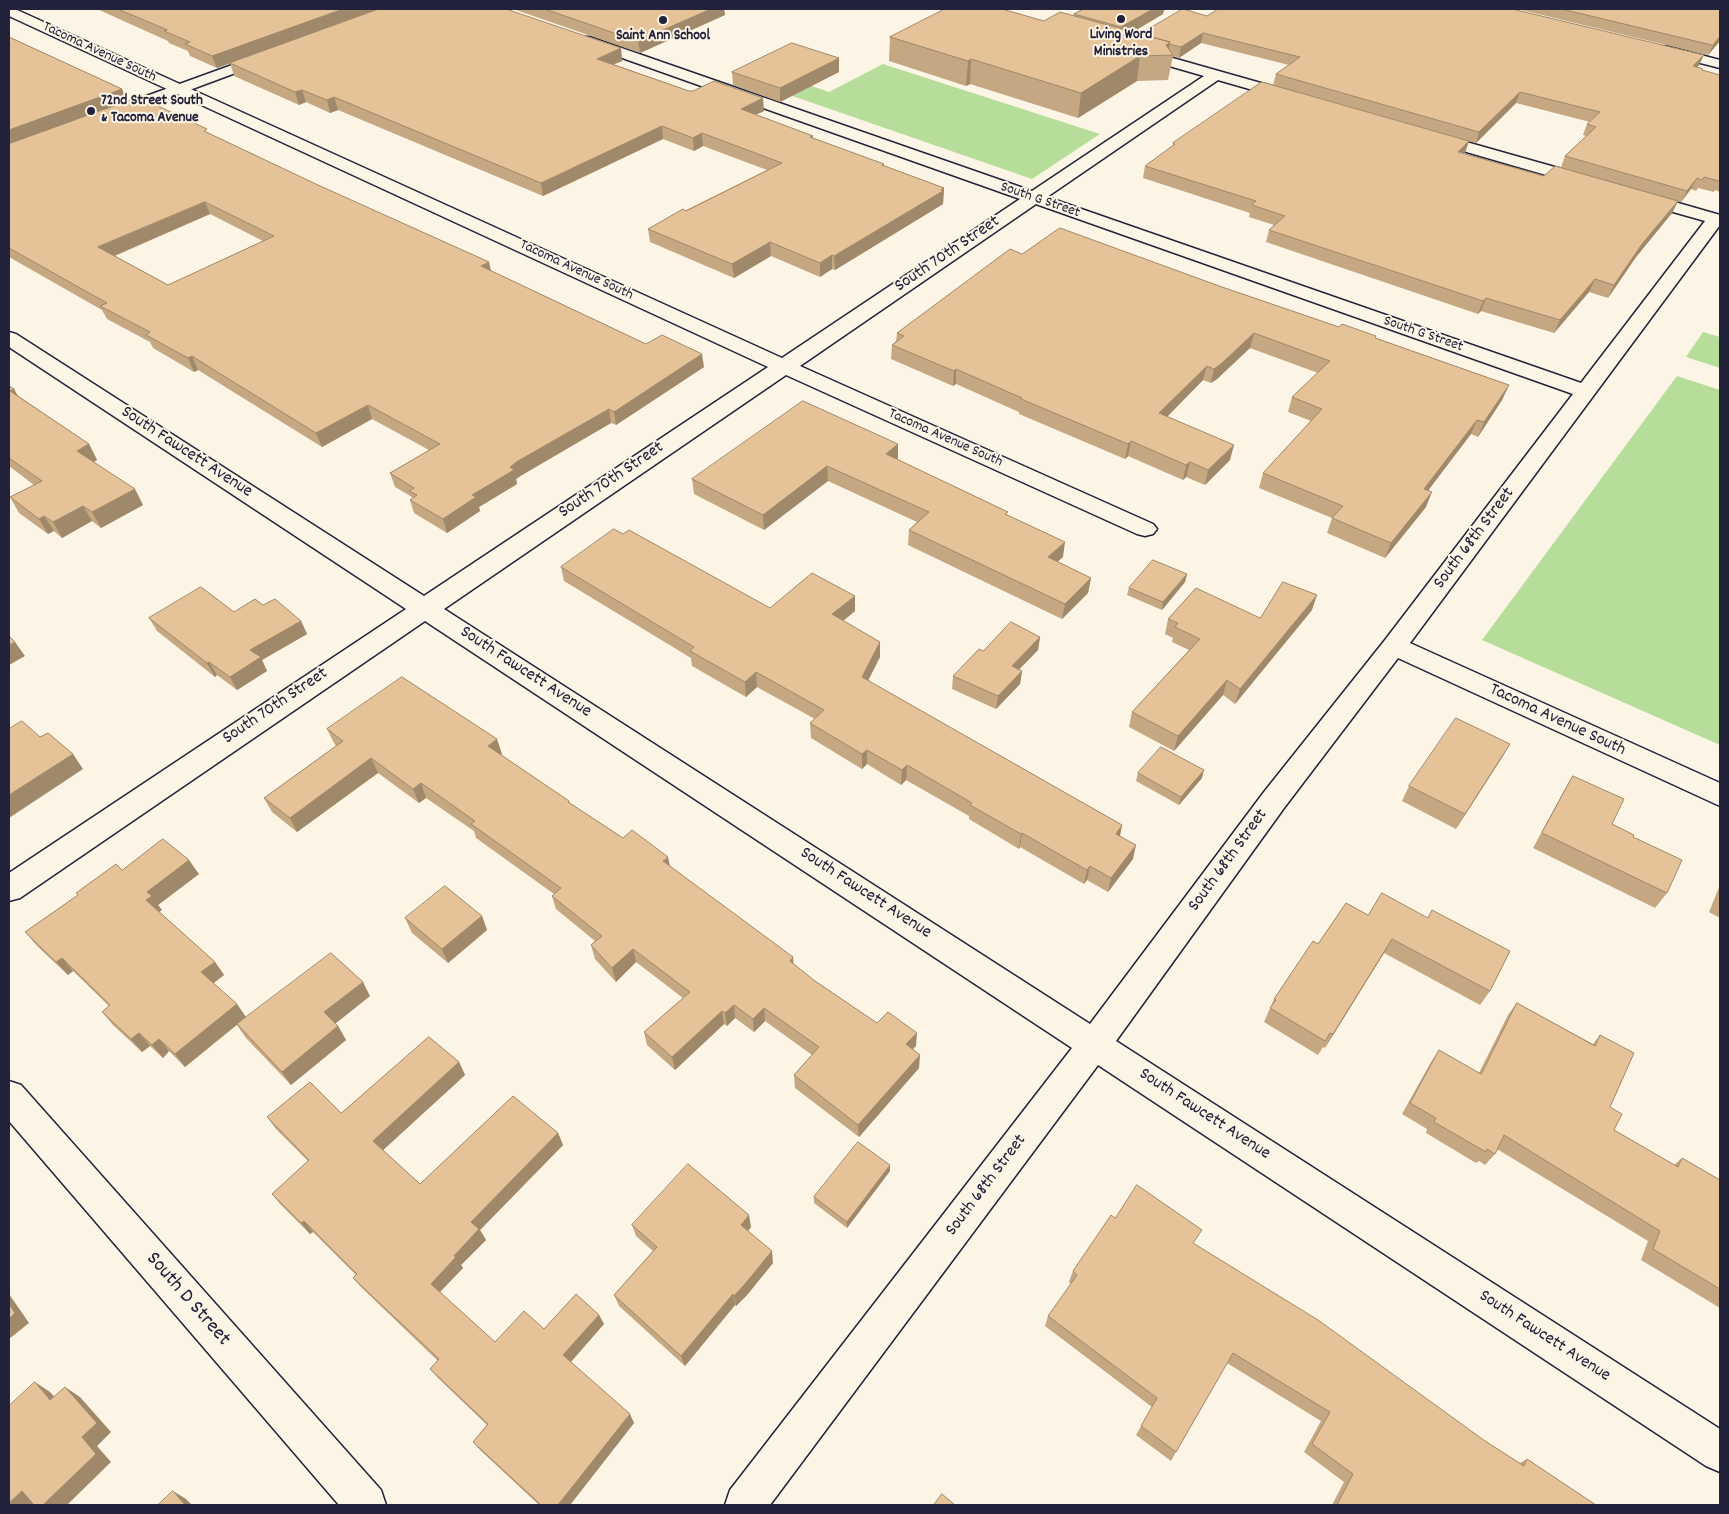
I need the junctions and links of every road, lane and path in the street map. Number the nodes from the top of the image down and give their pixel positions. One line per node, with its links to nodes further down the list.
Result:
1 (9, 11): 8 (street, Tacoma Avenue South)
2 (568, 34): 14 (street, South G Street)
3 (1135, 39): 7 (street)
4 (1654, 48): 6 (street)
5 (285, 50): 8 (street)
6 (1720, 64)
7 (1216, 75): 9 (street); 14 (street, South 70th Street)
8 (178, 89): 10 (street); 17 (street, Tacoma Avenue South)
9 (1301, 99)
10 (94, 120)
11 (1414, 132): 12 (street)
12 (1603, 186)
13 (1622, 192): 15 (street)
14 (1033, 198): 17 (street, South 70th Street); 18 (street, South G Street)
15 (1718, 220): 18 (street, South 68th Street)
16 (9, 338): 20 (street, South Fawcett Avenue)
17 (783, 366): 19 (street, Tacoma Avenue South); 20 (street, South 70th Street)
18 (1586, 392): 21 (street, South 68th Street)
19 (1145, 529)
20 (424, 608): 23 (street, South 70th Street); 24 (street, South Fawcett Avenue)
21 (1394, 646): 22 (street, Tacoma Avenue South); 24 (street, South 68th Street)
22 (1720, 795)
23 (9, 889)
24 (1095, 1044): 26 (street, South Fawcett Avenue); 28 (street, South 68th Street)
25 (9, 1096): 27 (street, South D Street)
26 (1720, 1452)
27 (366, 1505)
28 (745, 1505)

